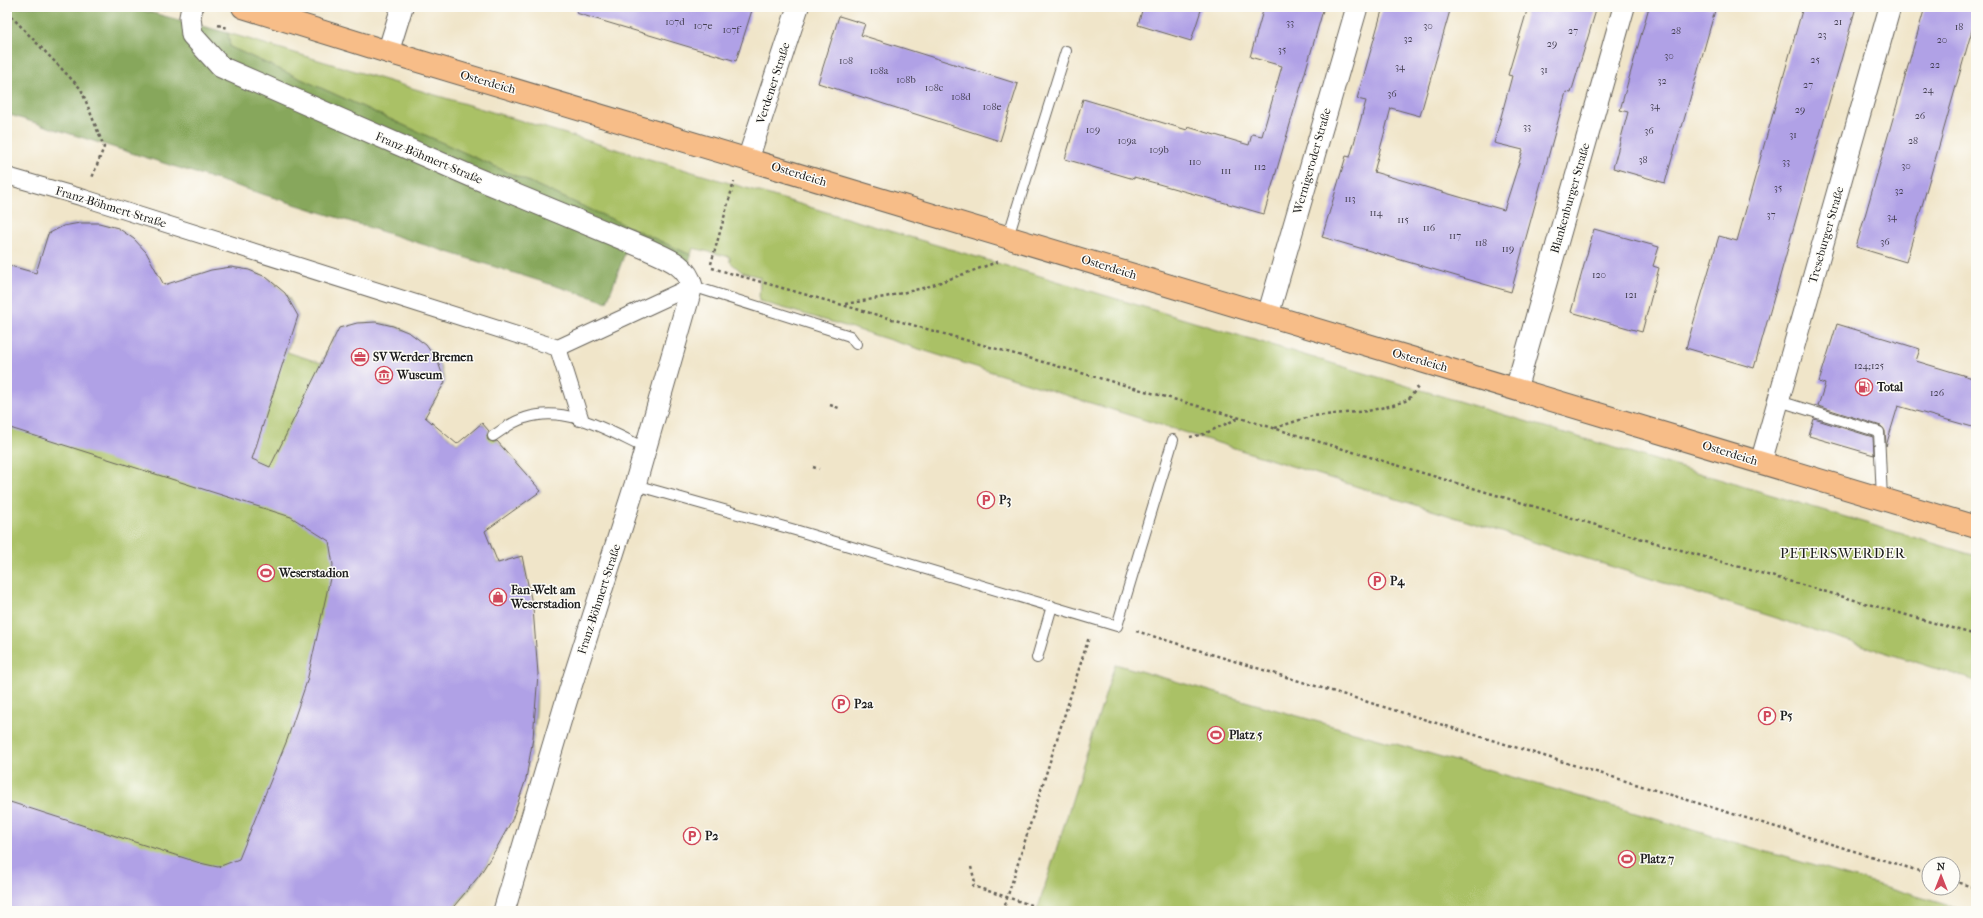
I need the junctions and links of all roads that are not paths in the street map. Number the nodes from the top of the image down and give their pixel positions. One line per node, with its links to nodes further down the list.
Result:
1 (192, 7): 13 (street, Franz-Böhmert-Straße)
2 (243, 7): 9 (main road, Osterdeich)
3 (402, 7): 9 (street)
4 (798, 7): 10 (street, Verdener Straße)
5 (1357, 7): 14 (street, Wernigeroder Straße)
6 (1624, 7): 17 (street, Blankenburger Straße)
7 (1890, 7): 18 (street, Treseburger Straße)
8 (1066, 51): 12 (lane)
9 (388, 52): 10 (main road, Osterdeich)
10 (748, 159): 12 (main road, Osterdeich)
11 (7, 176): 16 (street, Franz-Böhmert-Straße)
12 (1008, 237): 14 (main road, Osterdeich)
13 (692, 286): 15 (lane); 16 (street); 22 (street, Franz-Böhmert-Straße)
14 (1268, 315): 17 (main road, Osterdeich)
15 (856, 344)
16 (558, 348): 19 (street)
17 (1516, 388): 23 (main road, Osterdeich)
18 (1779, 401): 23 (street, Treseburger Straße); 25 (lane)
19 (580, 418): 20 (lane); 22 (lane)
20 (494, 436)
21 (1173, 440): 27 (lane)
22 (645, 448): 24 (street, Franz-Böhmert-Straße)
23 (1761, 462): 25 (main road, Osterdeich)
24 (635, 485): 27 (lane); 29 (street, Franz-Böhmert-Straße)
25 (1882, 498): 26 (main road, Osterdeich)
26 (1976, 526)
27 (1052, 606): 28 (lane)
28 (1036, 658)
29 (504, 911)

